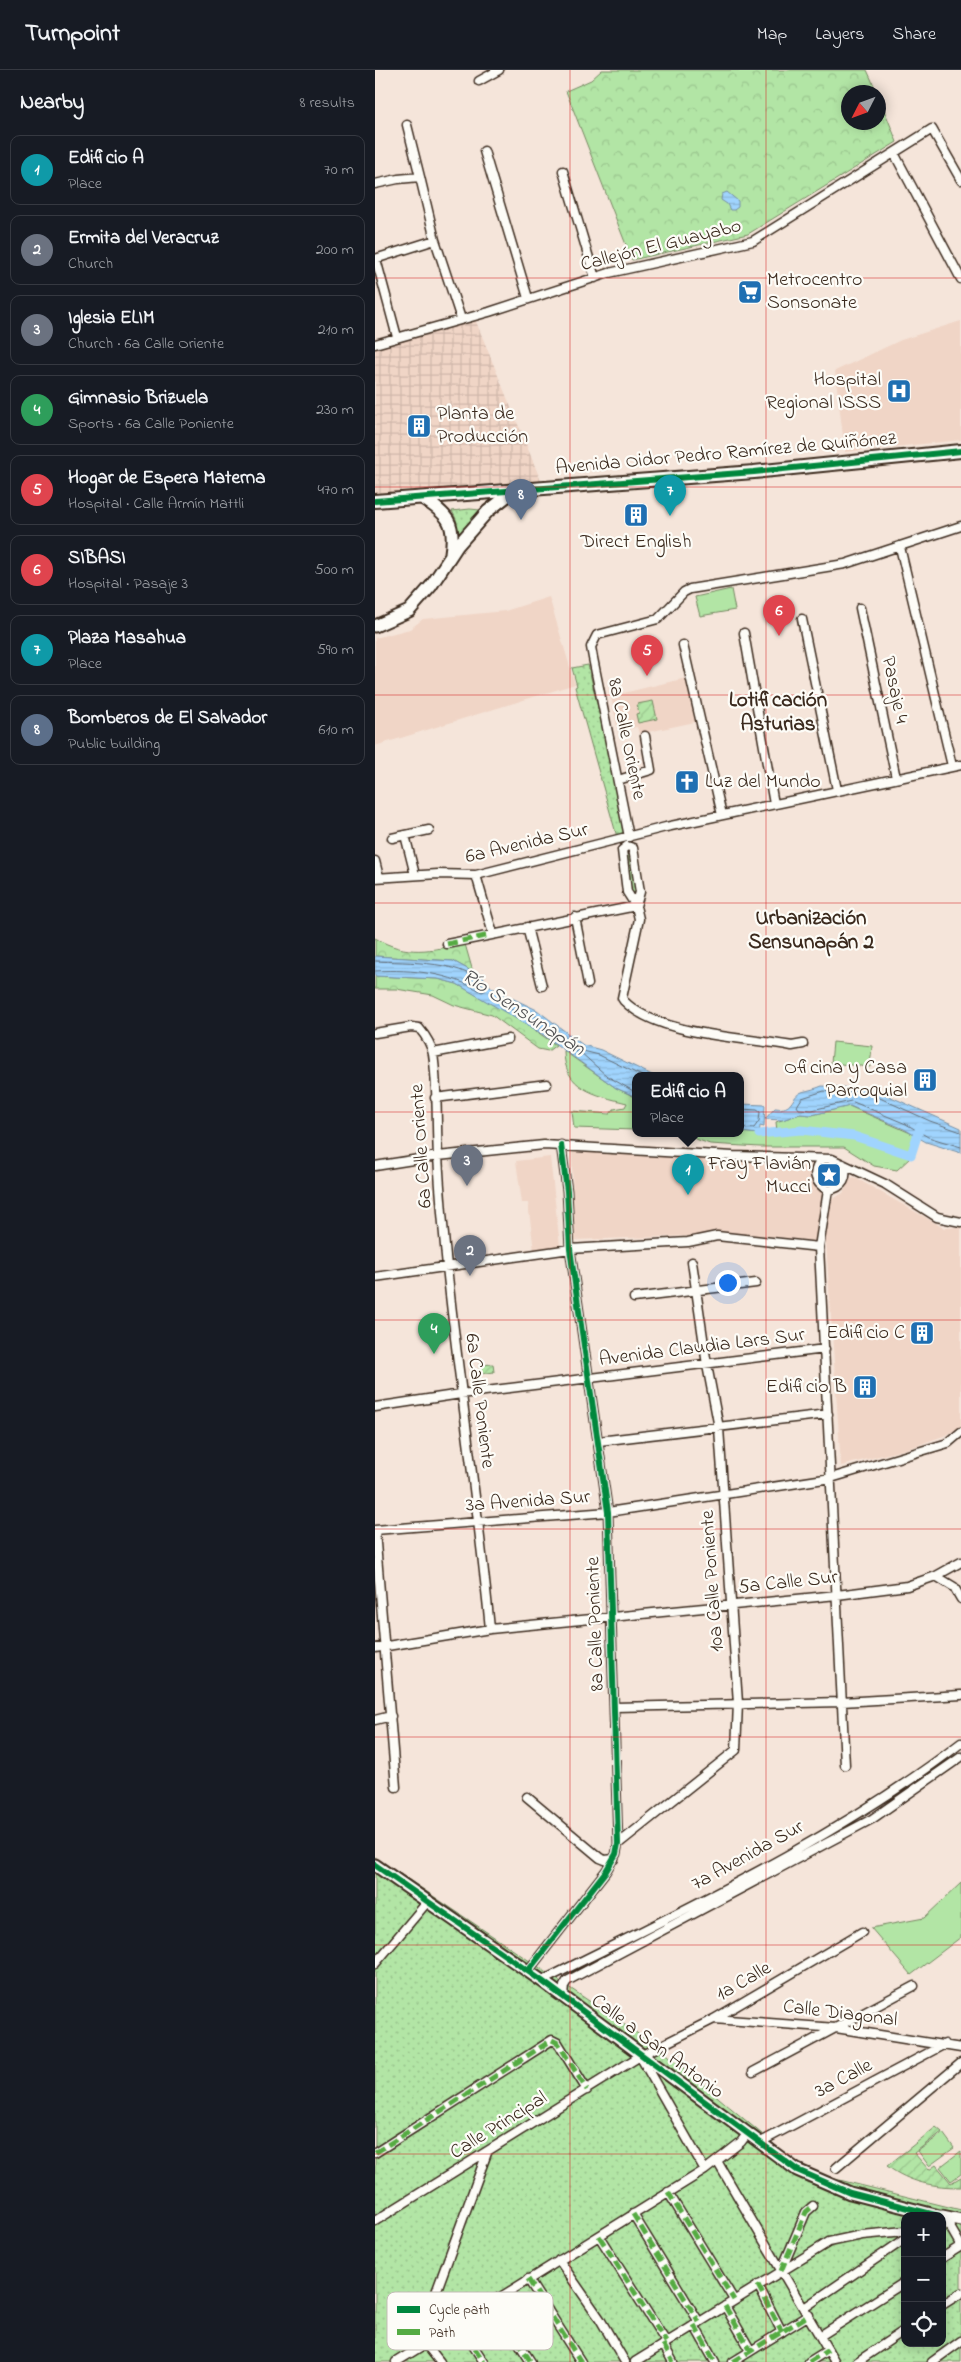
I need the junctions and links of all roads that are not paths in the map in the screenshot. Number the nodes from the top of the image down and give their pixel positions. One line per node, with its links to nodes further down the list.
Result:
1 (499, 70): 2 (street)
2 (479, 81)
3 (407, 125): 8 (street)
4 (483, 151): 15 (street)
5 (894, 153): 6 (street, Callejón El Guayabo); 13 (street, Callejón El Guayabo); 14 (street)
6 (958, 168): 9 (street)
7 (563, 171): 13 (street)
8 (420, 177): 10 (street); 11 (street)
9 (961, 180)
10 (375, 184)
11 (435, 240): 12 (street); 16 (street)
12 (376, 259): 17 (street)
13 (595, 278): 15 (street, Callejón El Guayabo)
14 (961, 279)
15 (527, 298): 16 (street, Callejón El Guayabo)
16 (461, 320): 17 (street, Callejón El Guayabo)
17 (397, 337): 18 (street, Callejón El Guayabo)
18 (375, 344)
19 (961, 451): 23 (main road, Avenida Oidor Pedro Ramírez de Quiñónez)
20 (961, 459): 21 (main road, Avenida Oidor Pedro Ramírez de Quiñónez)
21 (505, 498): 23 (main road, Avenida Oidor Pedro Ramírez de Quiñónez); 27 (street)
22 (375, 501): 23 (main road, Avenida Oidor Pedro Ramírez de Quiñónez)
23 (427, 501): 24 (main road, Avenida Oidor Pedro Ramírez de Quiñónez); 27 (street)
24 (375, 509)
25 (961, 526): 26 (street)
26 (900, 547): 35 (street); 37 (street, 8a Calle Oriente)
27 (450, 557): 30 (street)
28 (860, 608): 36 (street, Pasaje 4)
29 (802, 619): 38 (street)
30 (375, 626)
31 (744, 634): 39 (street)
32 (683, 645): 40 (street)
33 (645, 736): 37 (street)
34 (961, 765): 35 (street, 6a Avenida Sur)
35 (951, 766): 36 (street, 6a Avenida Sur)
36 (896, 778): 38 (street, 6a Avenida Sur)
37 (618, 780): 44 (street, 8a Calle Oriente)
38 (837, 790): 39 (street, 6a Avenida Sur)
39 (774, 804): 40 (street, 6a Avenida Sur)
40 (722, 815): 44 (street, 6a Avenida Sur)
41 (429, 830): 42 (street)
42 (405, 835): 43 (street); 46 (street)
43 (392, 838)
44 (627, 840): 47 (street, 6a Avenida Sur); 49 (street, 8a Calle Oriente); 49 (street, 8a Calle Oriente)
45 (375, 861): 48 (street)
46 (415, 875): 47 (street, 6a Avenida Sur); 48 (street, 6a Avenida Sur)
47 (476, 875): 52 (street)
48 (377, 878)
49 (636, 906): 50 (street); 58 (street, 8a Calle Oriente)
50 (575, 918): 51 (street); 54 (street)
51 (527, 927): 52 (street); 55 (street)
52 (493, 934): 53 (street)
53 (447, 944)
54 (588, 984)
55 (543, 986)
56 (375, 1033): 59 (street, 6a Calle Oriente)
57 (508, 1039): 59 (street)
58 (803, 1044)
59 (433, 1052): 61 (street, 6a Calle Oriente)
60 (547, 1084): 61 (street)
61 (435, 1098): 63 (street, 6a Calle Oriente)
62 (561, 1145): 63 (street); 64 (street); 70 (street)
63 (438, 1156): 66 (street); 72 (street, 6a Calle Oriente)
64 (822, 1160): 65 (street); 67 (street)
65 (843, 1164): 67 (street); 68 (street)
66 (375, 1166)
67 (828, 1190): 69 (street)
68 (961, 1222)
69 (819, 1247): 70 (street); 77 (street)
70 (570, 1249): 72 (street); 79 (street, 8a Calle Poniente)
71 (692, 1262): 75 (street, 10a Calle Poniente)
72 (447, 1267): 73 (street); 80 (street, 6a Calle Poniente)
73 (375, 1277)
74 (756, 1282): 75 (street)
75 (696, 1289): 76 (street); 78 (street, 10a Calle Poniente)
76 (634, 1298)
77 (825, 1349): 78 (street, Avenida Claudia Lars Sur); 82 (street)
78 (707, 1364): 79 (street, Avenida Claudia Lars Sur); 83 (street, 10a Calle Poniente)
79 (588, 1379): 80 (street, Avenida Claudia Lars Sur); 85 (street, 8a Calle Poniente)
80 (461, 1394): 81 (street, Avenida Claudia Lars Sur); 89 (street, 6a Calle Poniente)
81 (375, 1408)
82 (828, 1414): 83 (street); 86 (street)
83 (719, 1428): 85 (street); 87 (street, 10a Calle Poniente)
84 (961, 1432): 86 (street, 3a Avenida Sur)
85 (599, 1441): 88 (street, 8a Calle Poniente)
86 (831, 1478): 87 (street, 3a Avenida Sur); 93 (street)
87 (723, 1495): 88 (street, 3a Avenida Sur); 95 (street, 10a Calle Poniente)
88 (608, 1512): 89 (street, 3a Avenida Sur); 96 (street, 8a Calle Poniente)
89 (480, 1522): 90 (street, 3a Avenida Sur); 97 (street, 6a Calle Poniente)
90 (375, 1530): 98 (street)
91 (961, 1562): 92 (street, 5a Calle Sur)
92 (936, 1576): 93 (street, 5a Calle Sur); 94 (street)
93 (837, 1595): 95 (street, 5a Calle Sur); 101 (street)
94 (961, 1599)
95 (732, 1605): 96 (street, 5a Calle Sur); 102 (street, 10a Calle Poniente)
96 (611, 1617): 97 (street, 5a Calle Sur); 103 (street, 8a Calle Poniente)
97 (490, 1629): 98 (street, 5a Calle Sur)
98 (383, 1647): 99 (street, 5a Calle Sur); 104 (street)
99 (375, 1648)
100 (961, 1695): 101 (street)
101 (842, 1702): 102 (street); 108 (street)
102 (738, 1703): 103 (street); 111 (street, 10a Calle Poniente)
103 (615, 1707): 111 (street, 8a Calle Poniente)
104 (391, 1716): 105 (street); 109 (street)
105 (375, 1720)
106 (961, 1743): 118 (street, 7a Avenida Sur)
107 (961, 1757): 120 (street, 7a Avenida Sur)
108 (845, 1765)
109 (396, 1787)
110 (527, 1797): 112 (street)
111 (619, 1844): 112 (street, 8a Calle Poniente)
112 (613, 1859): 117 (street, 8a Calle Poniente)
113 (375, 1865): 114 (street, Calle a San Antonio)
114 (429, 1900): 116 (street); 117 (street, Calle a San Antonio)
115 (862, 1932): 121 (street, 1a Calle)
116 (375, 1964)
117 (528, 1971): 118 (street, Calle a San Antonio)
118 (541, 1981): 120 (street, Calle a San Antonio)
119 (914, 1986): 122 (street)
120 (563, 1997): 125 (street, Calle a San Antonio)
121 (714, 2019): 122 (street, Calle Diagonal); 125 (street, 1a Calle)
122 (836, 2028): 123 (street, Calle Diagonal); 127 (street)
123 (945, 2044): 124 (street, Calle Diagonal); 130 (street, 3a Calle)
124 (961, 2048)
125 (640, 2056): 128 (street, Calle Principal); 129 (street, Calle a San Antonio); 135 (street)
126 (961, 2063): 134 (street)
127 (753, 2072)
128 (587, 2090): 131 (street, Calle Principal); 132 (street)
129 (747, 2134): 130 (street, Calle a San Antonio); 133 (street)
130 (759, 2143): 139 (street, Calle a San Antonio)
131 (487, 2152): 140 (street, Calle Principal); 151 (street)
132 (375, 2153)
133 (717, 2161): 135 (street); 147 (street)
134 (836, 2168)
135 (705, 2170): 136 (street)
136 (668, 2192): 138 (street); 155 (street)
137 (813, 2206): 147 (street)
138 (633, 2214): 142 (street); 161 (street)
139 (947, 2219): 144 (street)
140 (375, 2221)
141 (901, 2231): 147 (street)
142 (599, 2236): 146 (street); 166 (street)
143 (901, 2242): 158 (street)
144 (961, 2246): 145 (street)
145 (944, 2257)
146 (559, 2260): 148 (street); 178 (street)
147 (781, 2271): 150 (street); 158 (street)
148 (529, 2279): 152 (street); 153 (street)
149 (901, 2285): 164 (street)
150 (758, 2286): 155 (street); 162 (street)
151 (436, 2292)
152 (508, 2292)
153 (537, 2292)
154 (961, 2293): 156 (street)
155 (734, 2300): 157 (street)
156 (946, 2303)
157 (725, 2306): 161 (street); 172 (street)
158 (804, 2308): 159 (street)
159 (809, 2315): 162 (street); 164 (street)
160 (553, 2317): 177 (street)
161 (696, 2323): 166 (street); 181 (street)
162 (782, 2332): 172 (street)
163 (901, 2333): 185 (street)
164 (820, 2336): 171 (street)
165 (961, 2340): 186 (street)
166 (664, 2343): 179 (street); 180 (street)
167 (414, 2350): 173 (street)
168 (431, 2350): 174 (street)
169 (476, 2350): 175 (street)
170 (523, 2350): 176 (street)
171 (828, 2350): 183 (street); 184 (street)
172 (751, 2351): 182 (street)
173 (396, 2362)
174 (440, 2362)
175 (484, 2362)
176 (531, 2362)
177 (581, 2362)
178 (625, 2362)
179 (635, 2362)
180 (673, 2362)
181 (715, 2362)
182 (733, 2362)
183 (809, 2362)
184 (835, 2362)
185 (857, 2362)
186 (932, 2362)

